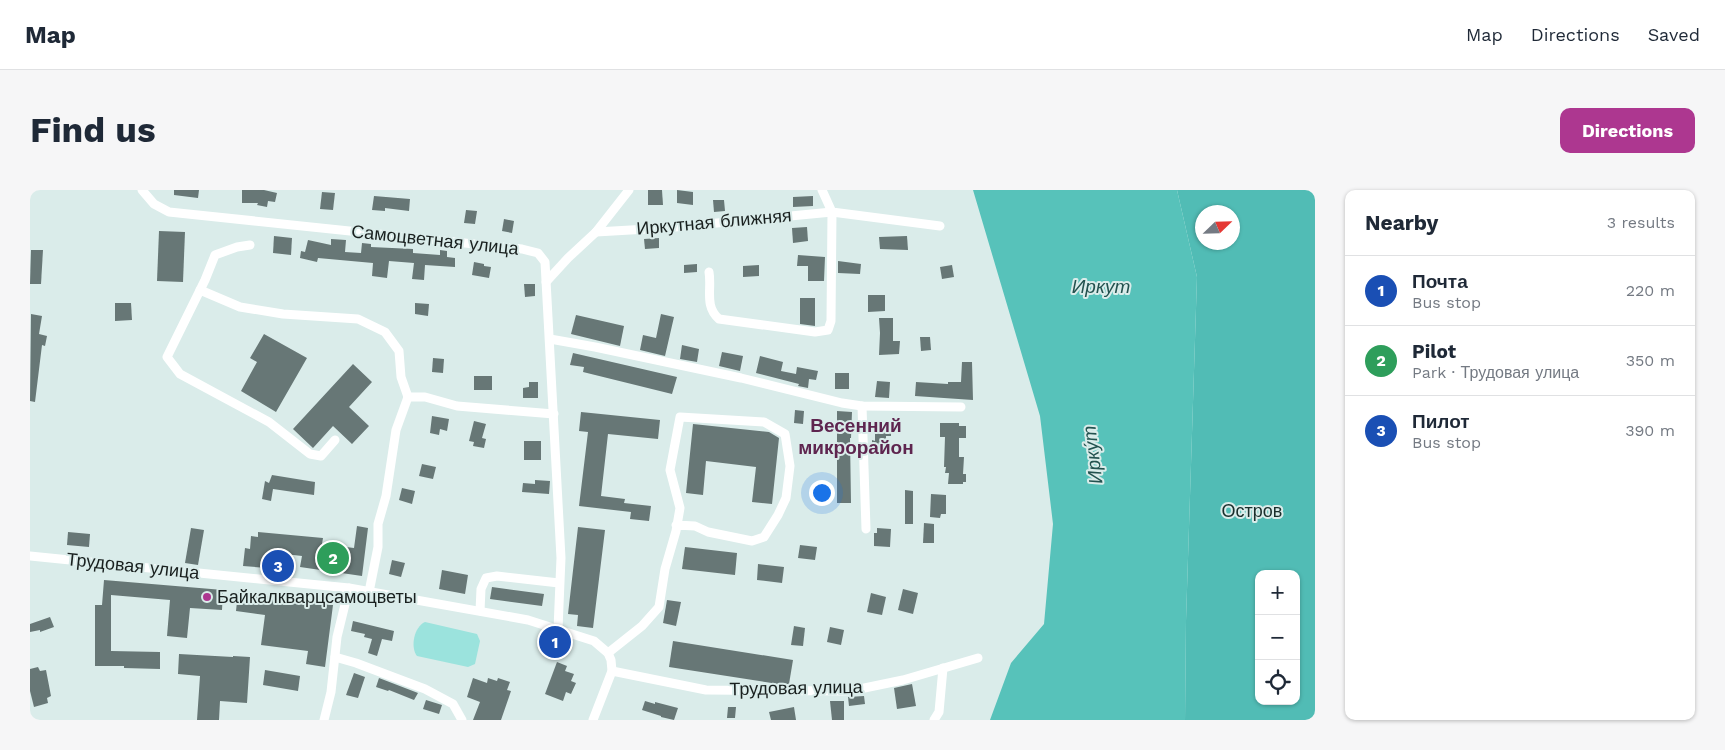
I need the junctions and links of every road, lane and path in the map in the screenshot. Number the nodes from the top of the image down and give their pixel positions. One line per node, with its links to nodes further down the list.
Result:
1 (142, 190): 9 (street, Самоцветная улица)
2 (629, 190): 6 (street)
3 (822, 190): 4 (street)
4 (832, 212): 5 (street, Иркутная ближняя); 6 (street, Иркутная ближняя); 8 (street)
5 (940, 226)
6 (596, 232): 9 (street)
7 (250, 245): 10 (street)
8 (709, 272)
9 (546, 282): 11 (street, Самоцветная улица)
10 (200, 290): 12 (street); 16 (street)
11 (550, 339): 13 (street); 15 (street, Самоцветная улица)
12 (408, 397): 15 (street); 22 (street)
13 (862, 406): 14 (street); 18 (street)
14 (961, 407)
15 (554, 414): 20 (street, Самоцветная улица)
16 (335, 440)
17 (676, 525): 17 (street); 25 (street)
18 (866, 529)
19 (30, 556): 21 (street, Трудовая улица)
20 (560, 583): 23 (street); 24 (street, Самоцветная улица)
21 (349, 588): 22 (street, Трудовая улица); 26 (street)
22 (369, 592): 23 (street, Трудовая улица)
23 (480, 611): 24 (street, Трудовая улица)
24 (558, 629): 25 (street, Трудовая улица)
25 (610, 656): 29 (street)
26 (335, 657): 30 (street); 31 (street)
27 (978, 658): 28 (street, Трудовая улица)
28 (943, 668): 29 (street, Трудовая улица); 33 (street)
29 (612, 671): 32 (street)
30 (324, 720)
31 (462, 720)
32 (594, 720)
33 (934, 720)

